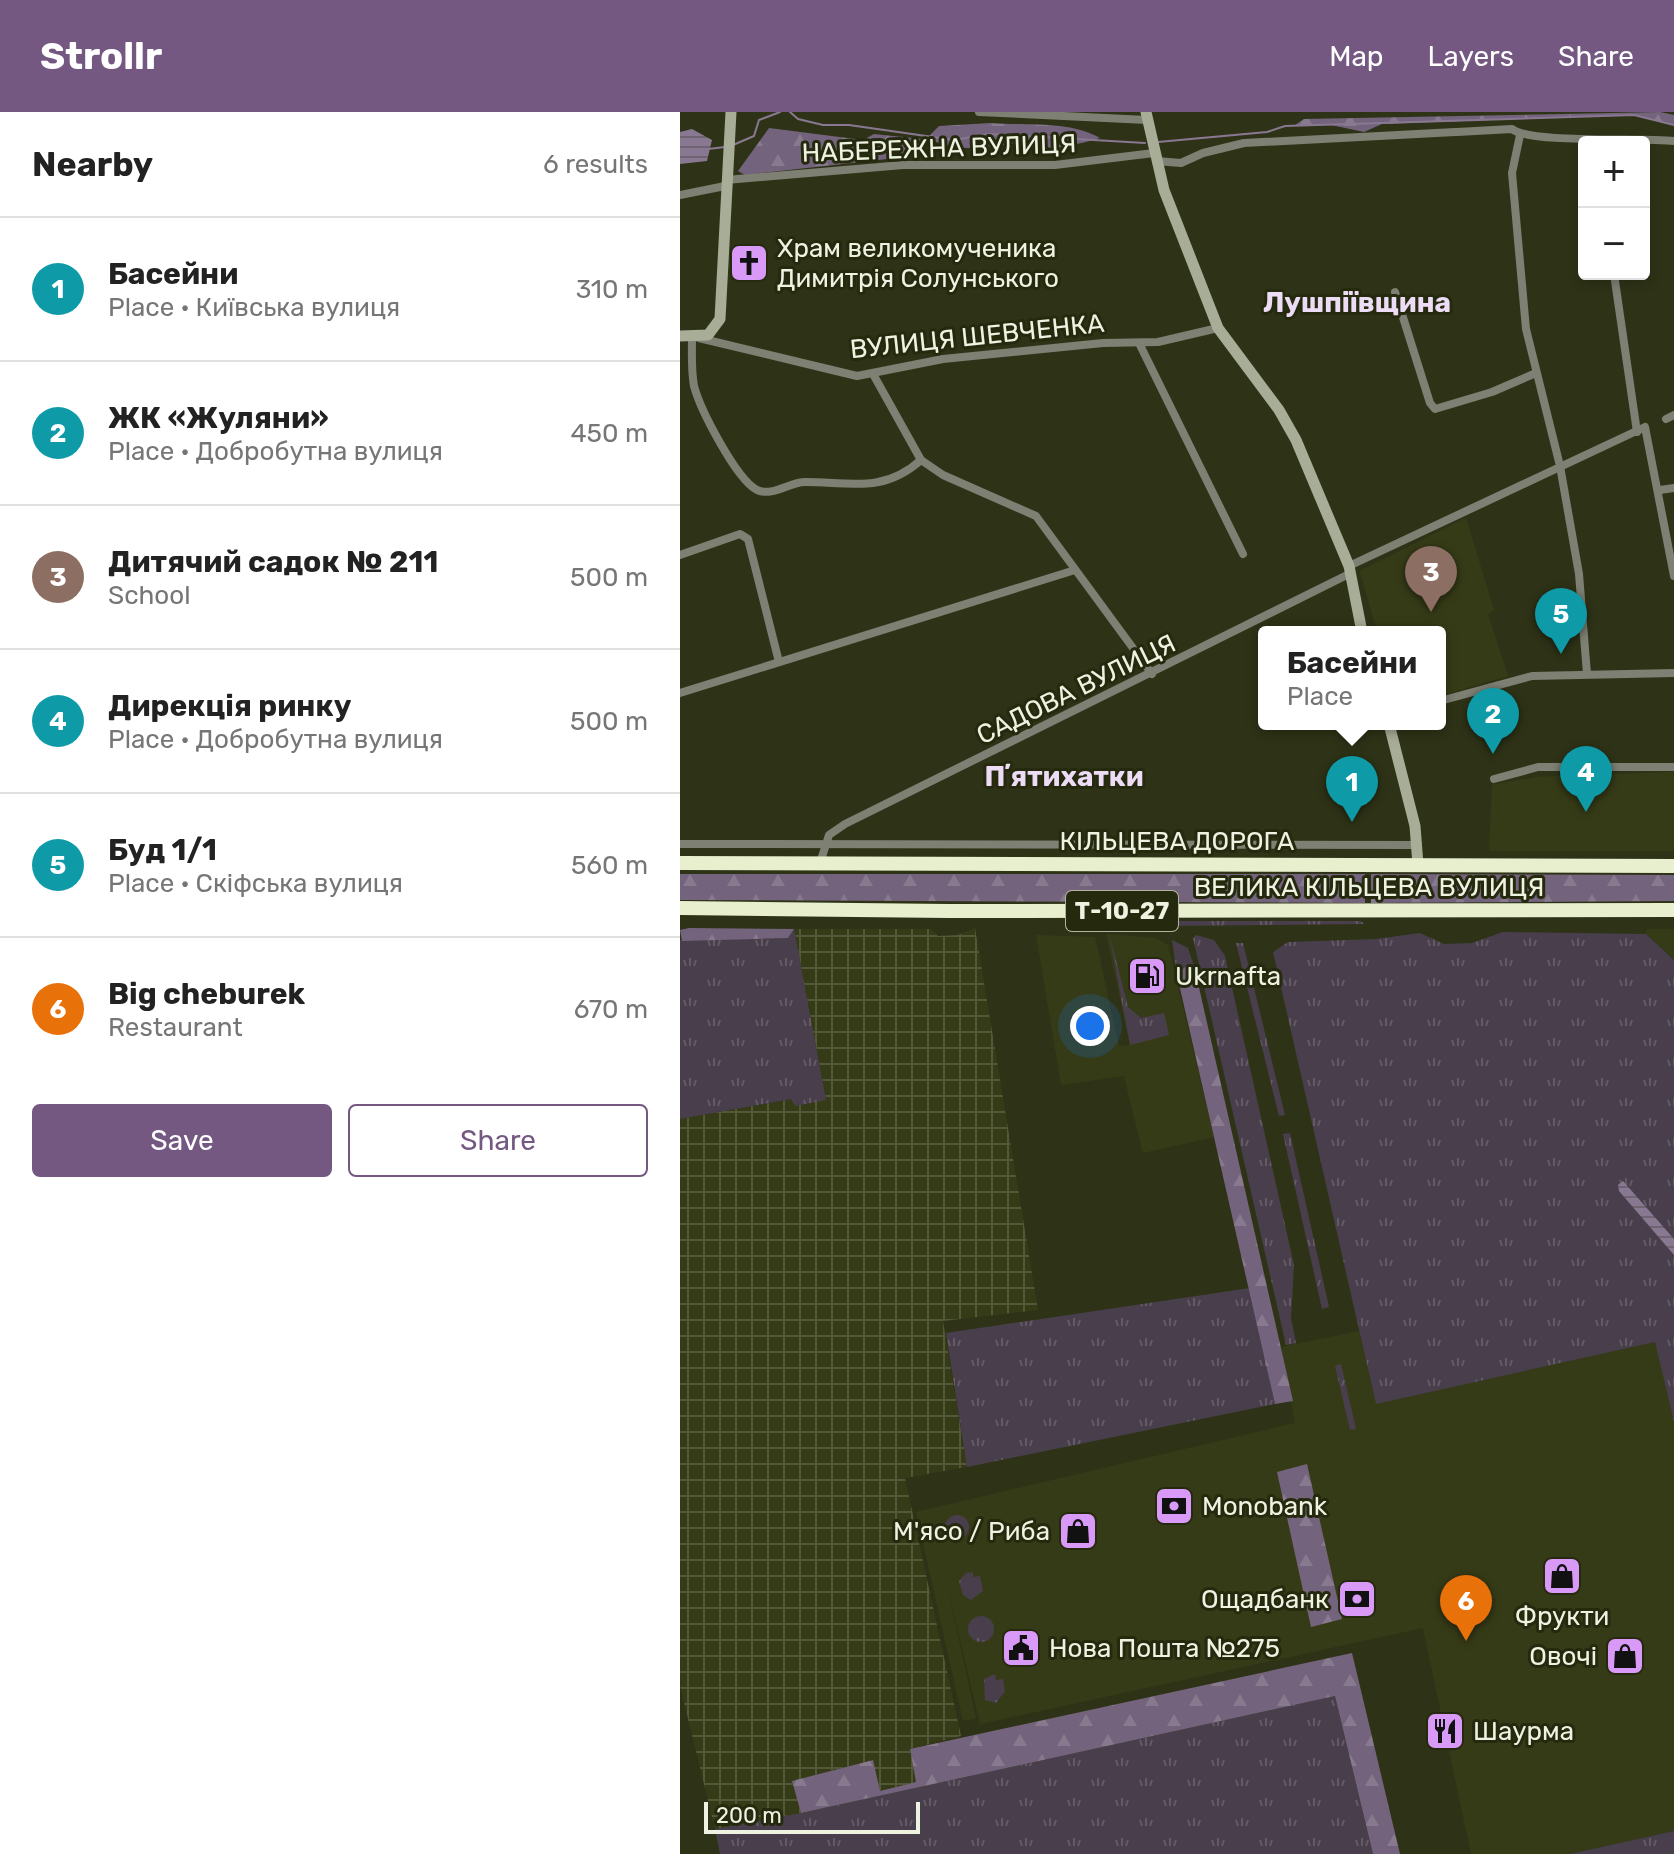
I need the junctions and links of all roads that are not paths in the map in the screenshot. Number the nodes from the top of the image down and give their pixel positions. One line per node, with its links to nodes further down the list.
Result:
1 (731, 112): 9 (street)
2 (979, 112): 3 (street, НАБЕРЕЖНА ВУЛИЦЯ)
3 (1147, 116): 8 (street)
4 (1520, 135): 5 (street, НАБЕРЕЖНА ВУЛИЦЯ); 8 (street, НАБЕРЕЖНА ВУЛИЦЯ); 16 (street)
5 (1578, 139)
6 (1650, 140): 7 (street, НАБЕРЕЖНА ВУЛИЦЯ)
7 (1674, 141)
8 (1155, 157): 9 (street, НАБЕРЕЖНА ВУЛИЦЯ); 13 (street)
9 (726, 183): 10 (street, НАБЕРЕЖНА ВУЛИЦЯ); 14 (street)
10 (680, 195)
11 (1615, 280): 18 (street)
12 (1395, 292): 16 (street)
13 (1218, 328): 15 (street, ВУЛИЦЯ ШЕВЧЕНКА); 26 (street)
14 (690, 337): 17 (street, ВУЛИЦЯ ШЕВЧЕНКА); 19 (street)
15 (1139, 343): 17 (street, ВУЛИЦЯ ШЕВЧЕНКА); 23 (street, ВУЛИЦЯ ШЕВЧЕНКА)
16 (1536, 373): 20 (street)
17 (873, 374): 19 (street)
18 (1641, 429): 20 (street, САДОВА ВУЛИЦЯ); 22 (street)
19 (921, 460): 25 (street)
20 (1560, 466): 26 (street, САДОВА ВУЛИЦЯ); 32 (street)
21 (1674, 488): 22 (street)
22 (1660, 490): 27 (street)
23 (1243, 554)
24 (680, 555): 29 (street)
25 (1075, 570): 29 (street); 31 (street)
26 (1349, 570): 28 (street); 31 (street, САДОВА ВУЛИЦЯ)
27 (1674, 576)
28 (1361, 626)
29 (779, 662): 33 (street)
30 (1674, 673): 32 (street)
31 (1152, 674): 39 (street, САДОВА ВУЛИЦЯ)
32 (1587, 674): 34 (street)
33 (680, 693)
34 (1446, 699)
35 (1390, 730): 40 (street)
36 (1674, 767): 37 (street)
37 (1494, 779)
38 (680, 844): 39 (street)
39 (824, 844): 40 (street); 42 (street)
40 (1418, 845): 43 (street)
41 (680, 863): 42 (highway, КІЛЬЦЕВА ДОРОГА / Т-10-27)
42 (820, 863): 43 (highway, КІЛЬЦЕВА ДОРОГА / Т-10-27)
43 (1418, 865): 44 (highway, КІЛЬЦЕВА ДОРОГА / Т-10-27)
44 (1674, 866)
45 (680, 908): 46 (highway, ВЕЛИКА КІЛЬЦЕВА ВУЛИЦЯ / Т-10-27)
46 (1674, 910)

